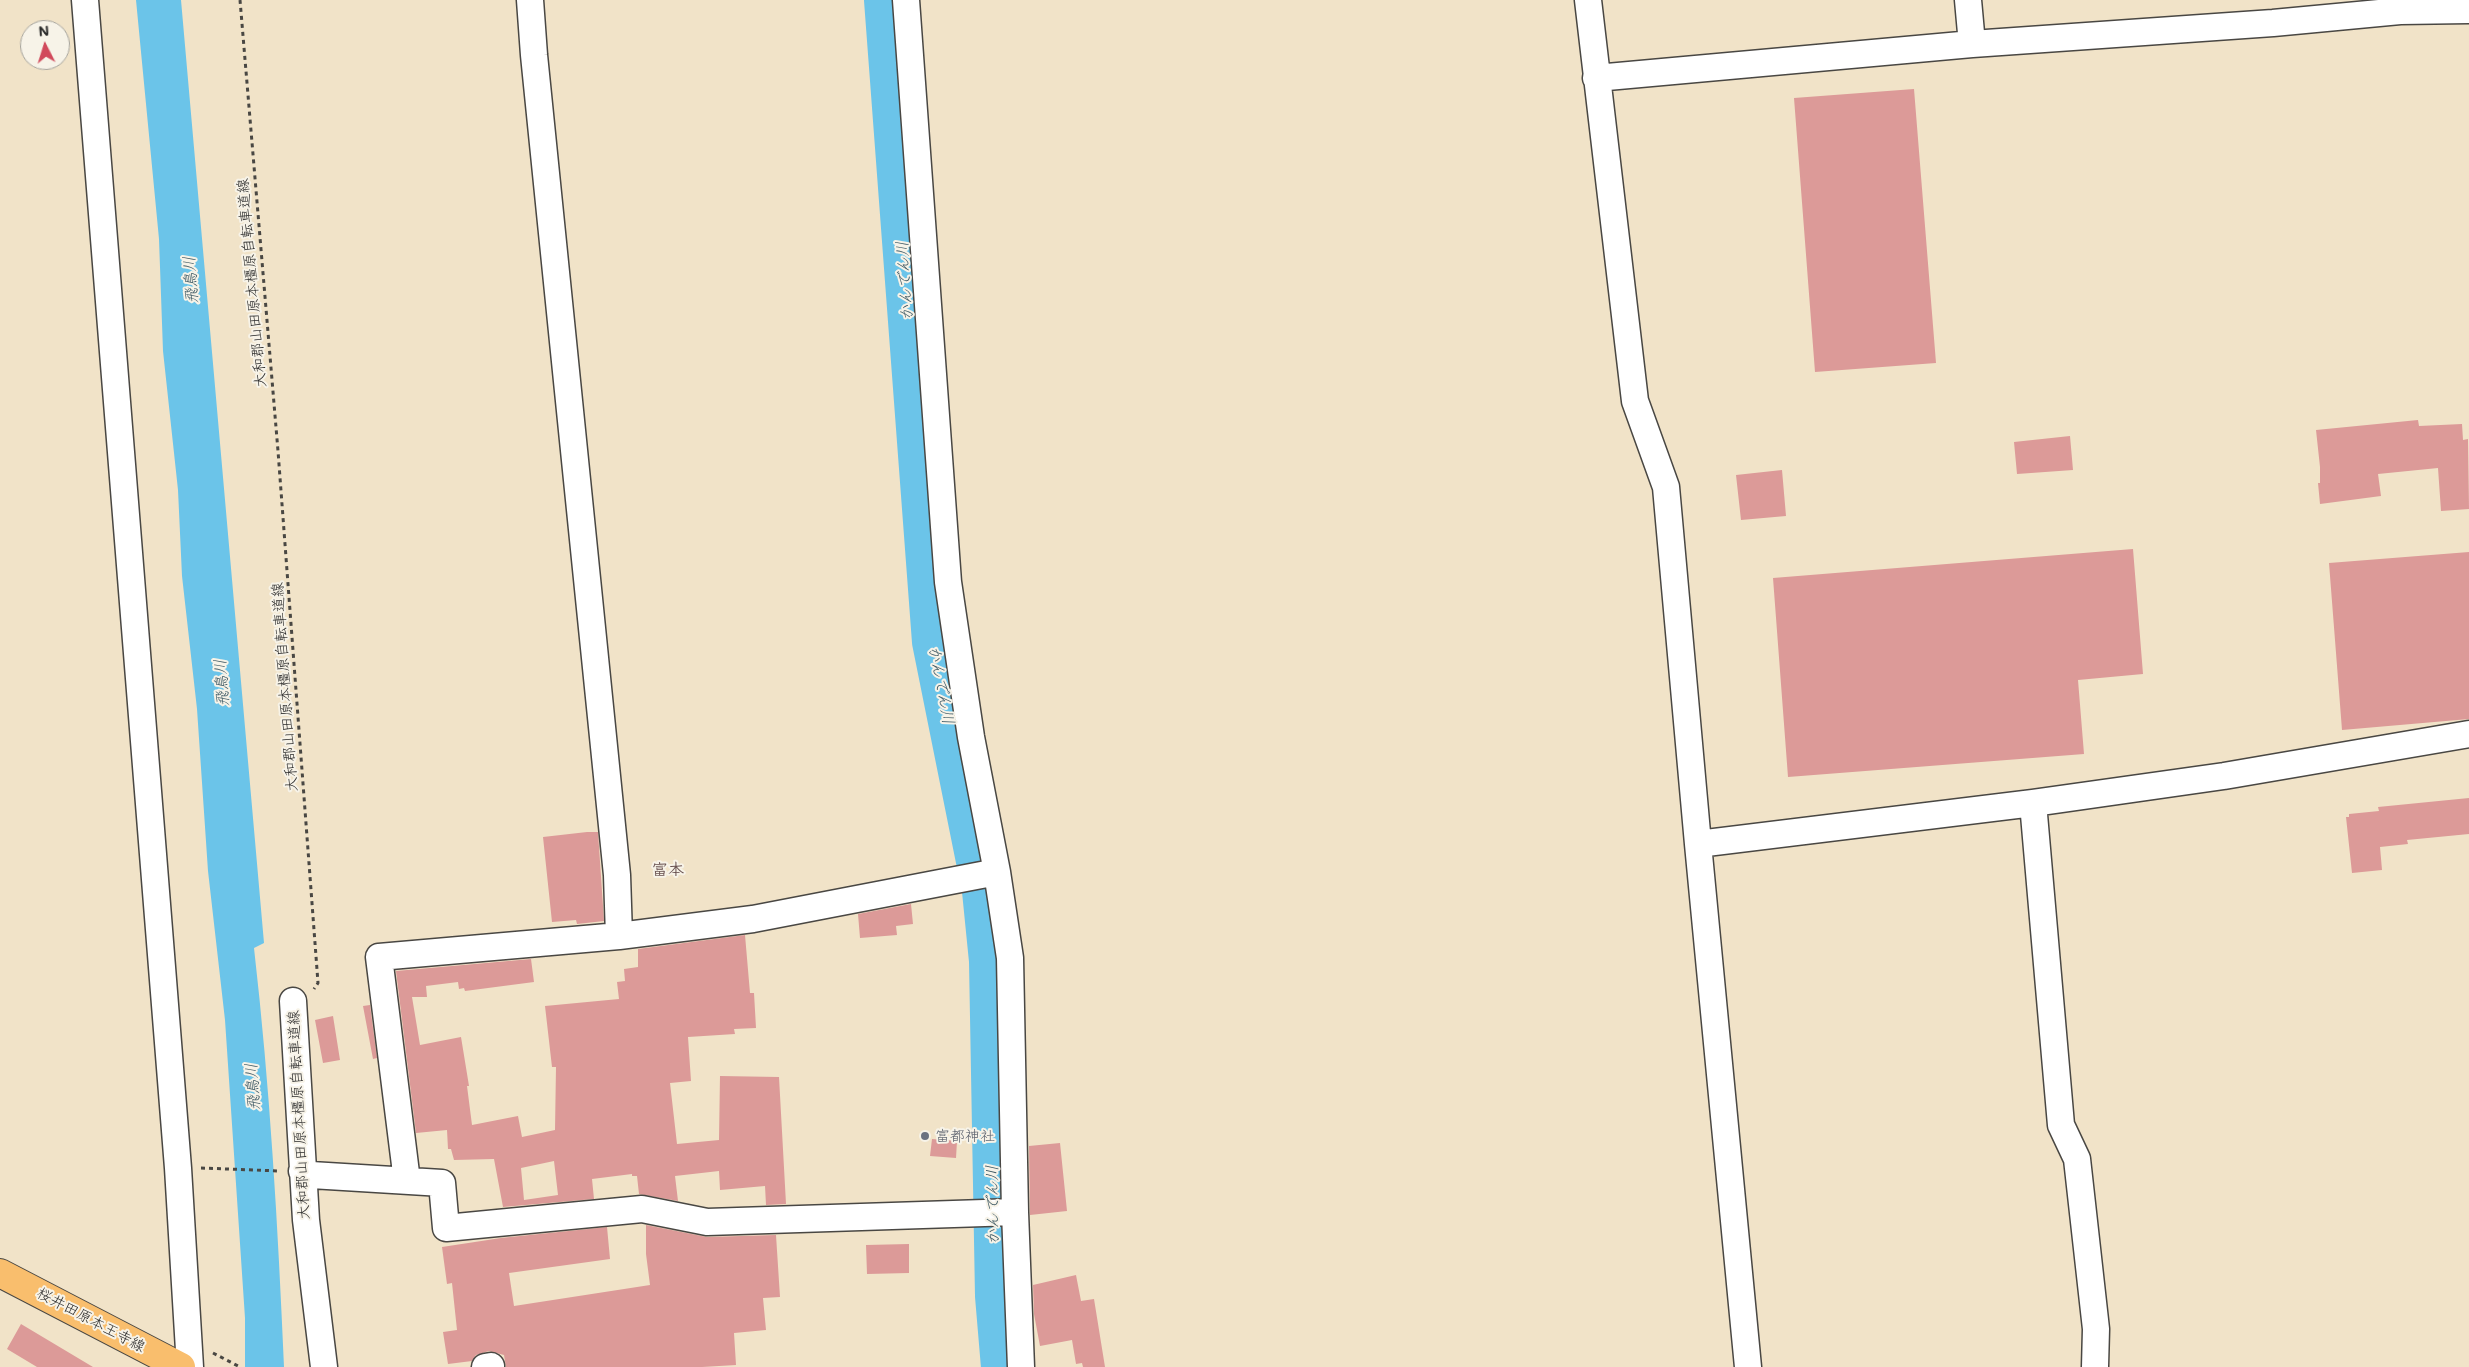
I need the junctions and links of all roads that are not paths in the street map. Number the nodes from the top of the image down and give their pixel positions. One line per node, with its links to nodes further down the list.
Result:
1 (85, 0): 21 (street)
2 (530, 0): 13 (street)
3 (906, 0): 12 (street)
4 (1588, 0): 8 (street)
5 (1968, 0): 7 (street)
6 (2469, 10): 7 (street)
7 (1972, 44): 8 (street)
8 (1596, 78): 11 (street)
9 (2469, 734): 10 (street)
10 (2033, 803): 11 (street); 26 (street)
11 (1698, 844): 25 (street)
12 (997, 872): 13 (street); 17 (street)
13 (620, 936): 16 (street)
14 (303, 996): 15 (street)
15 (302, 1171): 16 (street); 22 (street)
16 (407, 1181): 17 (street)
17 (1014, 1212): 24 (street)
18 (0, 1272): 20 (main road, 桜井田原本王寺線)
19 (491, 1366): 23 (street)
20 (181, 1367)
21 (190, 1367)
22 (324, 1367)
23 (485, 1367)
24 (1021, 1367)
25 (1748, 1367)
26 (2095, 1367)

